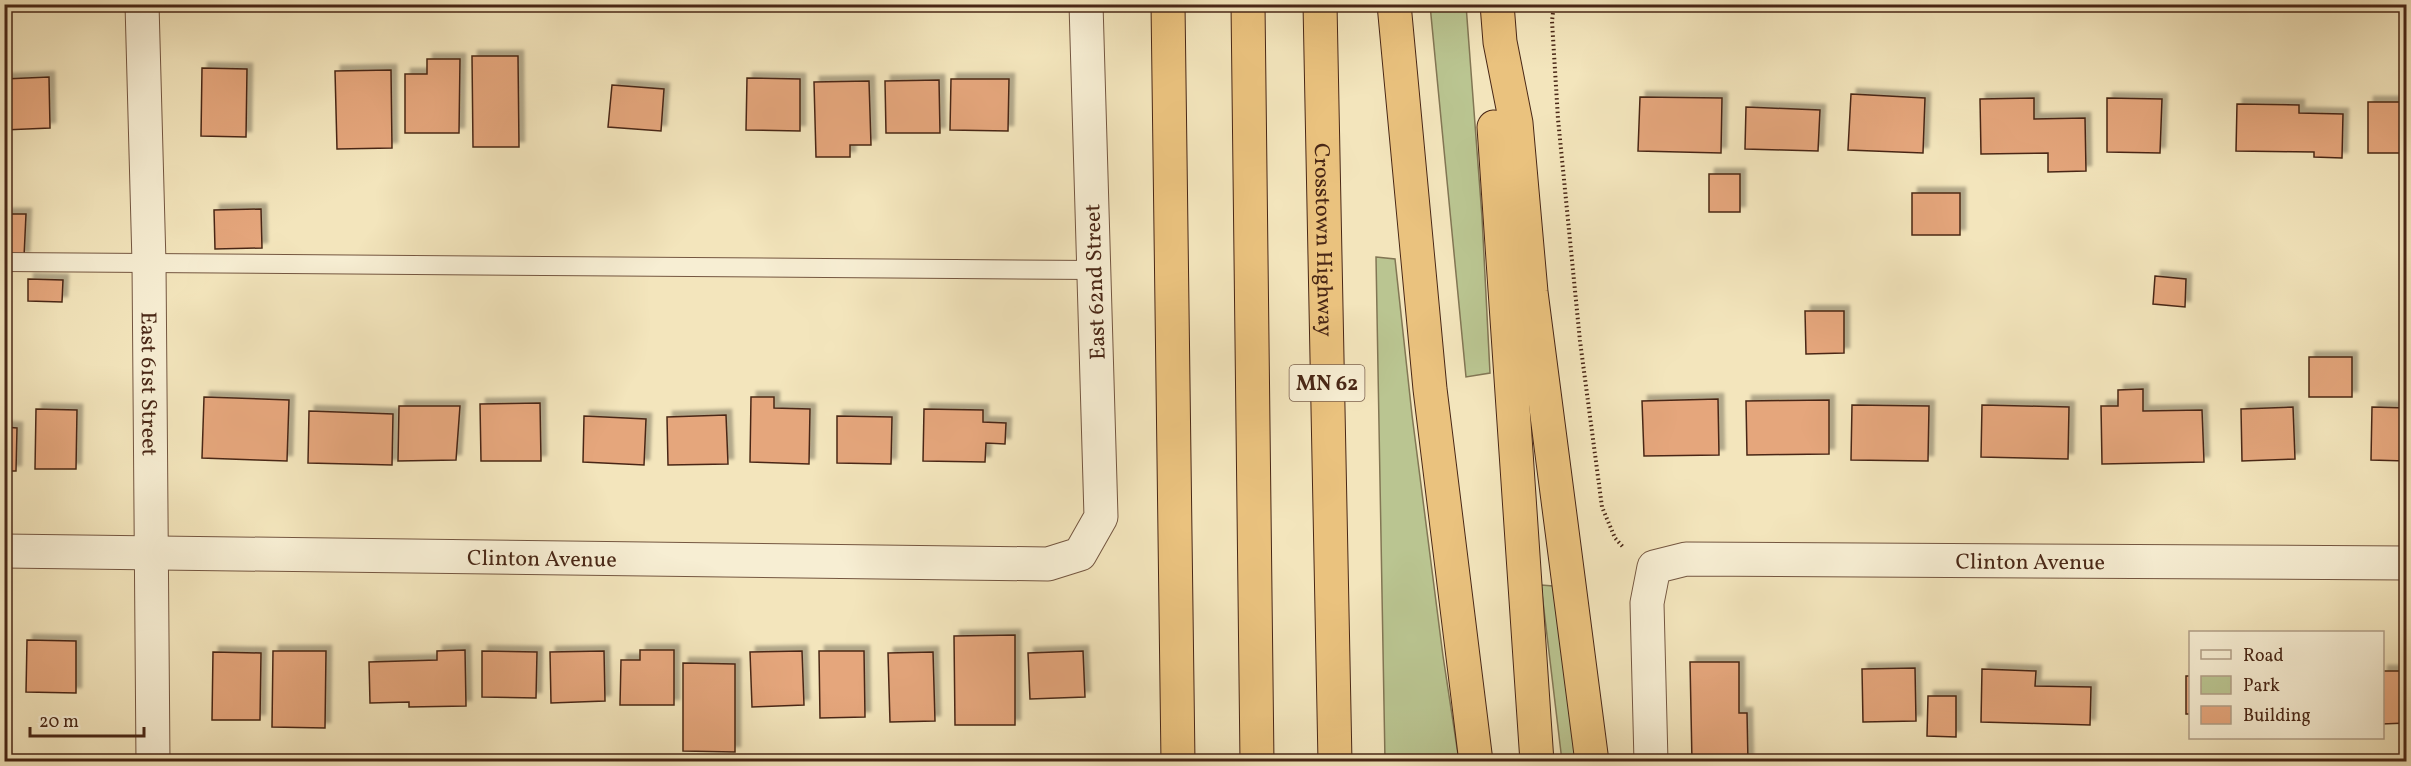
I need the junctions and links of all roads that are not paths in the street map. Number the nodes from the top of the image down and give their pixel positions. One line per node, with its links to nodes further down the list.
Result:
1 (142, 4): 10 (street, East 61st Street)
2 (1086, 4): 11 (street, East 62nd Street)
3 (1168, 4): 17 (highway)
4 (1248, 4): 18 (highway)
5 (1320, 4): 19 (highway, Crosstown Highway / MN 62)
6 (1394, 4): 20 (highway)
7 (1497, 4): 8 (highway)
8 (1500, 42): 21 (highway); 22 (highway)
9 (4, 262): 10 (lane)
10 (149, 263): 11 (lane); 13 (street, East 61st Street)
11 (1093, 270): 14 (street, East 62nd Street)
12 (4, 551): 13 (street, Clinton Avenue)
13 (151, 552): 14 (street, Clinton Avenue); 16 (street, East 61st Street)
14 (1080, 554)
15 (2406, 563): 23 (street, Clinton Avenue)
16 (153, 762)
17 (1178, 762)
18 (1257, 762)
19 (1335, 762)
20 (1476, 762)
21 (1537, 762)
22 (1592, 762)
23 (1651, 762)

